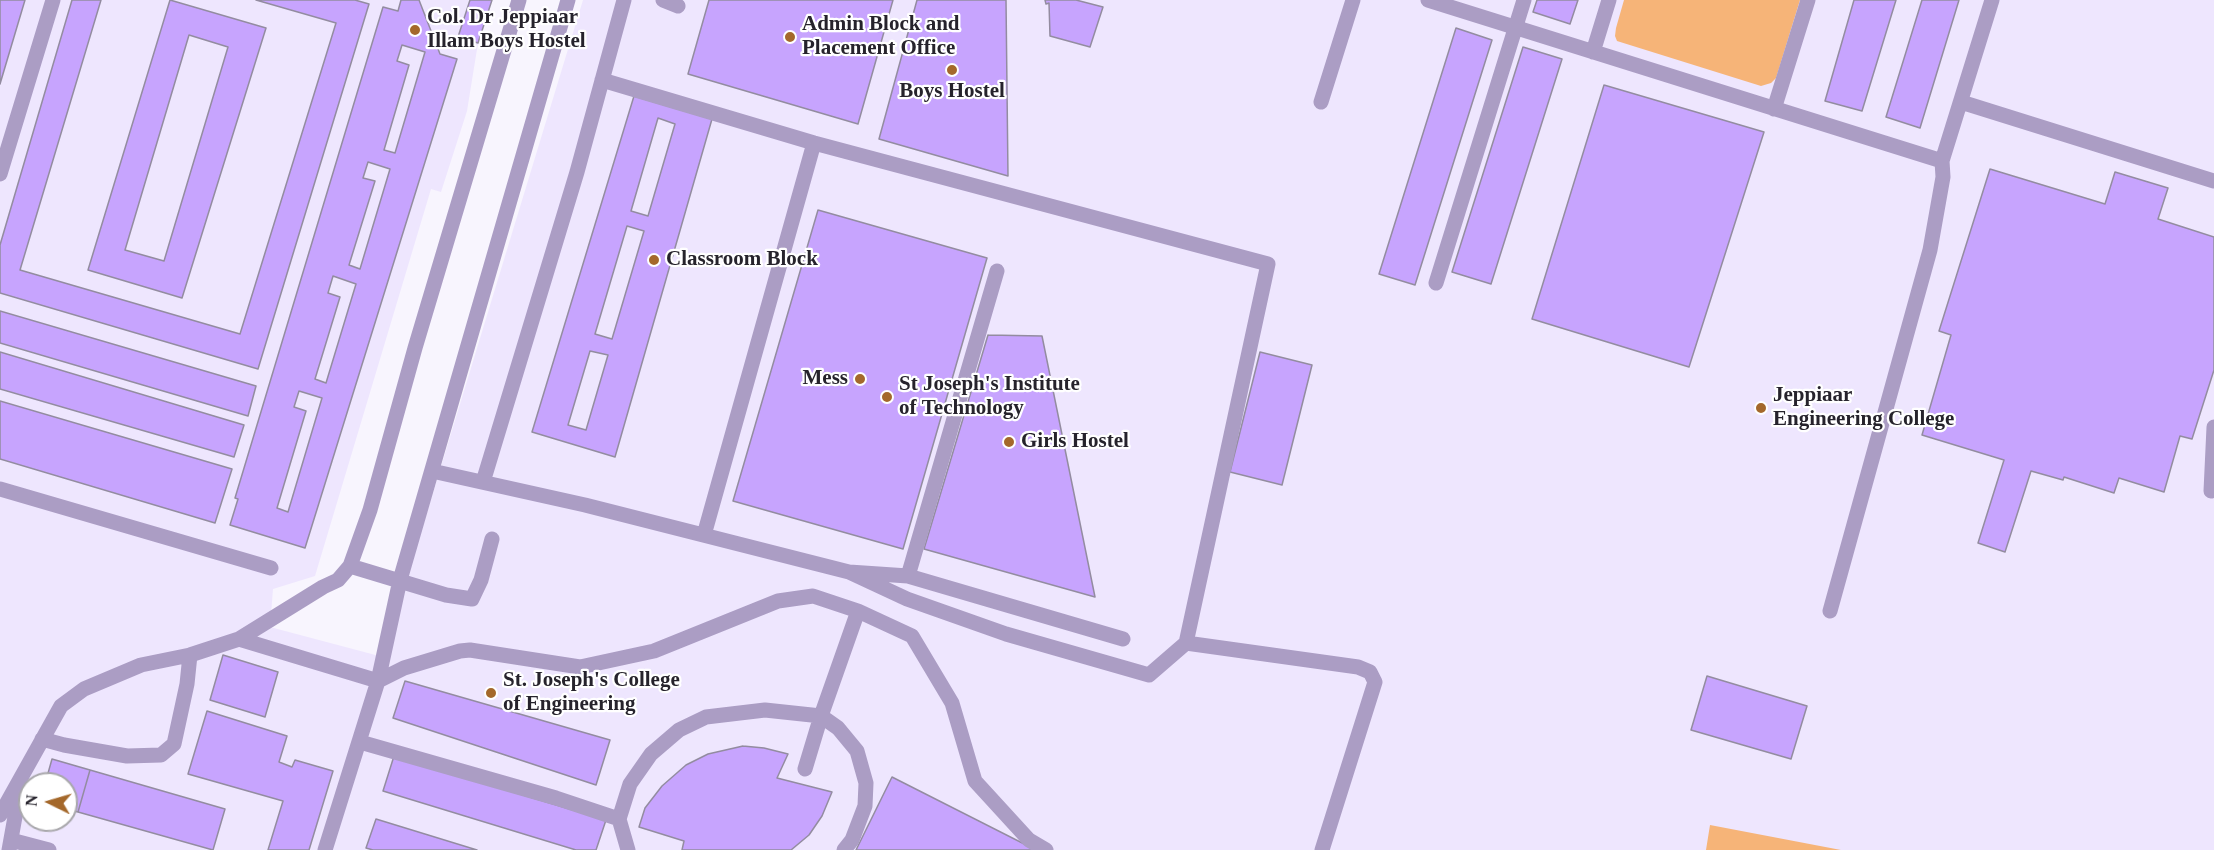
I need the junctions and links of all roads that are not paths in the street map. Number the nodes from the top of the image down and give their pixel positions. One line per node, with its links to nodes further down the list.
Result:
1 (53, 0): 19 (lane)
2 (519, 0): 30 (lane)
3 (568, 0): 24 (lane)
4 (624, 0): 13 (lane)
5 (1353, 0): 14 (lane)
6 (1428, 0): 11 (lane)
7 (1524, 0): 11 (lane)
8 (1609, 0): 12 (lane)
9 (1808, 0): 16 (lane)
10 (1992, 0): 15 (lane)
11 (1515, 28): 12 (lane); 22 (lane)
12 (1593, 52): 16 (lane)
13 (602, 80): 17 (lane); 25 (lane)
14 (1321, 102)
15 (1961, 102): 18 (lane); 20 (lane)
16 (1774, 109): 18 (lane)
17 (814, 143): 28 (lane); 39 (lane)
18 (1942, 161): 36 (lane)
19 (0, 174)
20 (2214, 181)
21 (997, 271): 33 (lane)
22 (1436, 283)
23 (2214, 427): 27 (lane)
24 (432, 471): 25 (lane); 34 (lane)
25 (483, 482): 28 (lane)
26 (0, 489): 31 (lane)
27 (2211, 491)
28 (704, 535): 32 (lane)
29 (492, 538): 34 (lane)
30 (350, 566): 34 (lane); 37 (lane)
31 (271, 568)
32 (849, 572): 33 (lane); 39 (lane)
33 (908, 576): 38 (lane)
34 (400, 580): 41 (lane)
35 (858, 611): 41 (lane); 42 (lane); 56 (lane)
36 (1830, 611)
37 (239, 639): 40 (lane); 41 (lane)
38 (1123, 639)
39 (1186, 643): 57 (lane)
40 (190, 655): 43 (lane); 43 (lane)
41 (378, 681): 44 (lane)
42 (821, 716): 45 (lane); 50 (lane); 55 (lane)
43 (42, 739): 46 (lane)
44 (360, 742): 50 (lane); 53 (lane)
45 (805, 769)
46 (24, 772)
47 (18, 783): 49 (lane)
48 (18, 801): 51 (lane)
49 (0, 815)
50 (619, 819): 54 (lane)
51 (10, 845): 52 (lane)
52 (49, 850)
53 (325, 850)
54 (628, 850)
55 (844, 850)
56 (1046, 850)
57 (1322, 850)

